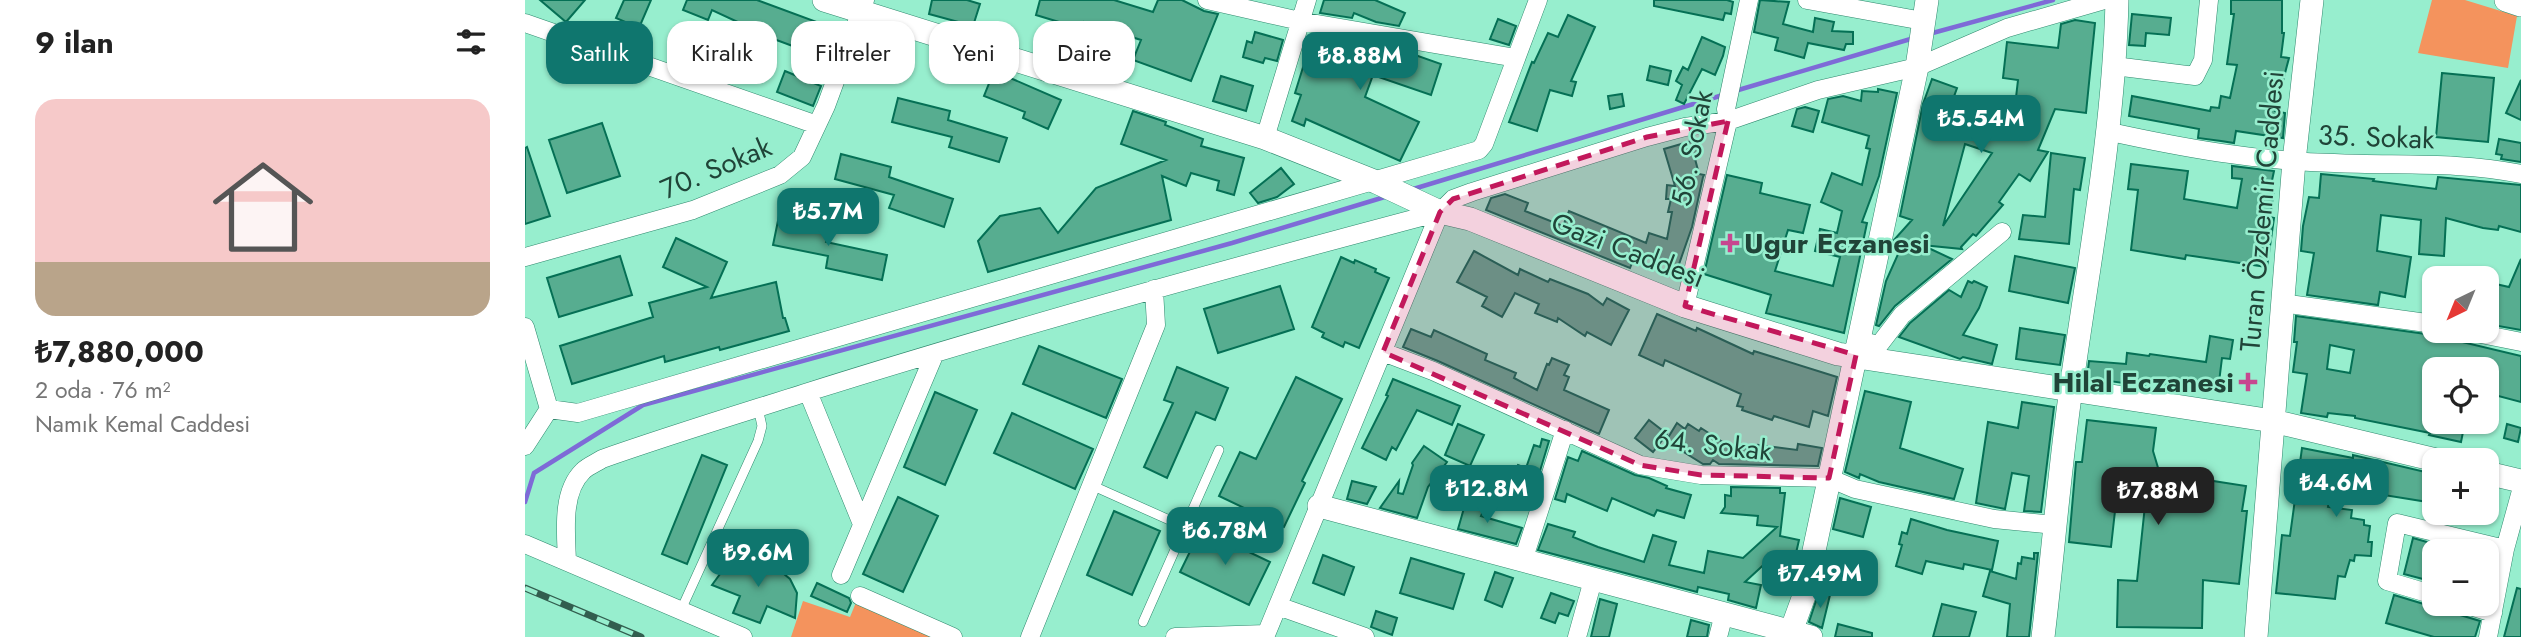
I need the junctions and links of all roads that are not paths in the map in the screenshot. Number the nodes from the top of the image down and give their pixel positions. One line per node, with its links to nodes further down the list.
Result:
1 (824, 0): 13 (street, Gazi Caddesi)
2 (1207, 0): 15 (street)
3 (1307, 0): 15 (street)
4 (1538, 0): 17 (street)
5 (1749, 0): 20 (street, 56. Sokak)
6 (1807, 0): 14 (street)
7 (2104, 0): 18 (street)
8 (2117, 0): 19 (street)
9 (2209, 0): 19 (street)
10 (2312, 0): 24 (street, Turan Özdemir Caddesi)
11 (2506, 0): 12 (street)
12 (2521, 5)
13 (863, 6): 21 (street, 70. Sokak); 23 (street, Gazi Caddesi)
14 (1925, 11): 18 (street)
15 (1300, 21): 17 (street); 23 (street)
16 (525, 23): 21 (street)
17 (1515, 58): 26 (street)
18 (1918, 58): 20 (street); 37 (street)
19 (2114, 66): 22 (street)
20 (1727, 115): 27 (street); 32 (street, 56. Sokak)
21 (817, 125): 29 (street, 70. Sokak)
22 (2106, 131): 24 (street, 35. Sokak); 40 (street)
23 (1265, 138): 26 (street, Gazi Caddesi)
24 (2294, 160): 25 (street, 35. Sokak); 31 (street, Turan Özdemir Caddesi)
25 (2521, 174)
26 (1376, 182): 27 (street, Gazi Caddesi); 43 (street)
27 (1440, 212): 30 (street); 32 (street, Gazi Caddesi); 38 (street)
28 (2001, 232): 37 (street)
29 (525, 257)
30 (1154, 289): 39 (street); 52 (street)
31 (2282, 303): 33 (street); 44 (street, Turan Özdemir Caddesi)
32 (1685, 306): 37 (street, Gazi Caddesi)
33 (2422, 322)
34 (525, 327): 43 (street)
35 (2499, 338): 36 (street)
36 (2521, 342)
37 (1856, 348): 40 (street, Gazi Caddesi); 50 (street)
38 (1383, 352): 45 (street, 64. Sokak); 54 (street)
39 (935, 353): 41 (street); 55 (street)
40 (2071, 390): 44 (street, Gazi Caddesi); 56 (street)
41 (808, 392): 42 (street); 55 (street)
42 (758, 408): 62 (street); 70 (lane)
43 (549, 409): 46 (street)
44 (2273, 421): 48 (street, Gazi Caddesi); 84 (street, Turan Özdemir Caddesi)
45 (1565, 430): 50 (street, 64. Sokak); 63 (street)
46 (525, 446)
47 (1219, 450): 57 (lane)
48 (2422, 457)
49 (2499, 475): 51 (street)
50 (1829, 478): 56 (street, 64. Sokak); 74 (street)
51 (2521, 481)
52 (1091, 485): 57 (lane); 78 (street)
53 (2521, 491): 61 (street)
54 (1319, 506): 63 (street); 69 (street)
55 (863, 524): 64 (street)
56 (2055, 525): 83 (street)
57 (1185, 527): 73 (lane)
58 (2463, 539): 67 (street)
59 (531, 547): 62 (street)
60 (2499, 548): 61 (street)
61 (2505, 549): 66 (street)
62 (567, 561): 70 (street)
63 (1523, 561): 65 (street)
64 (841, 575)
65 (1593, 580): 71 (street); 81 (street)
66 (2499, 581)
67 (2422, 592)
68 (860, 596): 77 (street)
69 (1278, 606): 75 (street); 80 (street)
70 (681, 610): 76 (street)
71 (1724, 614): 74 (street); 82 (street)
72 (2492, 616): 85 (street)
73 (1143, 622)
74 (1797, 635)
75 (1266, 636): 79 (street)
76 (743, 637)
77 (953, 637)
78 (1030, 637)
79 (1175, 637)
80 (1365, 637)
81 (1577, 637)
82 (1718, 637)
83 (2043, 637)
84 (2256, 637)
85 (2488, 637)

